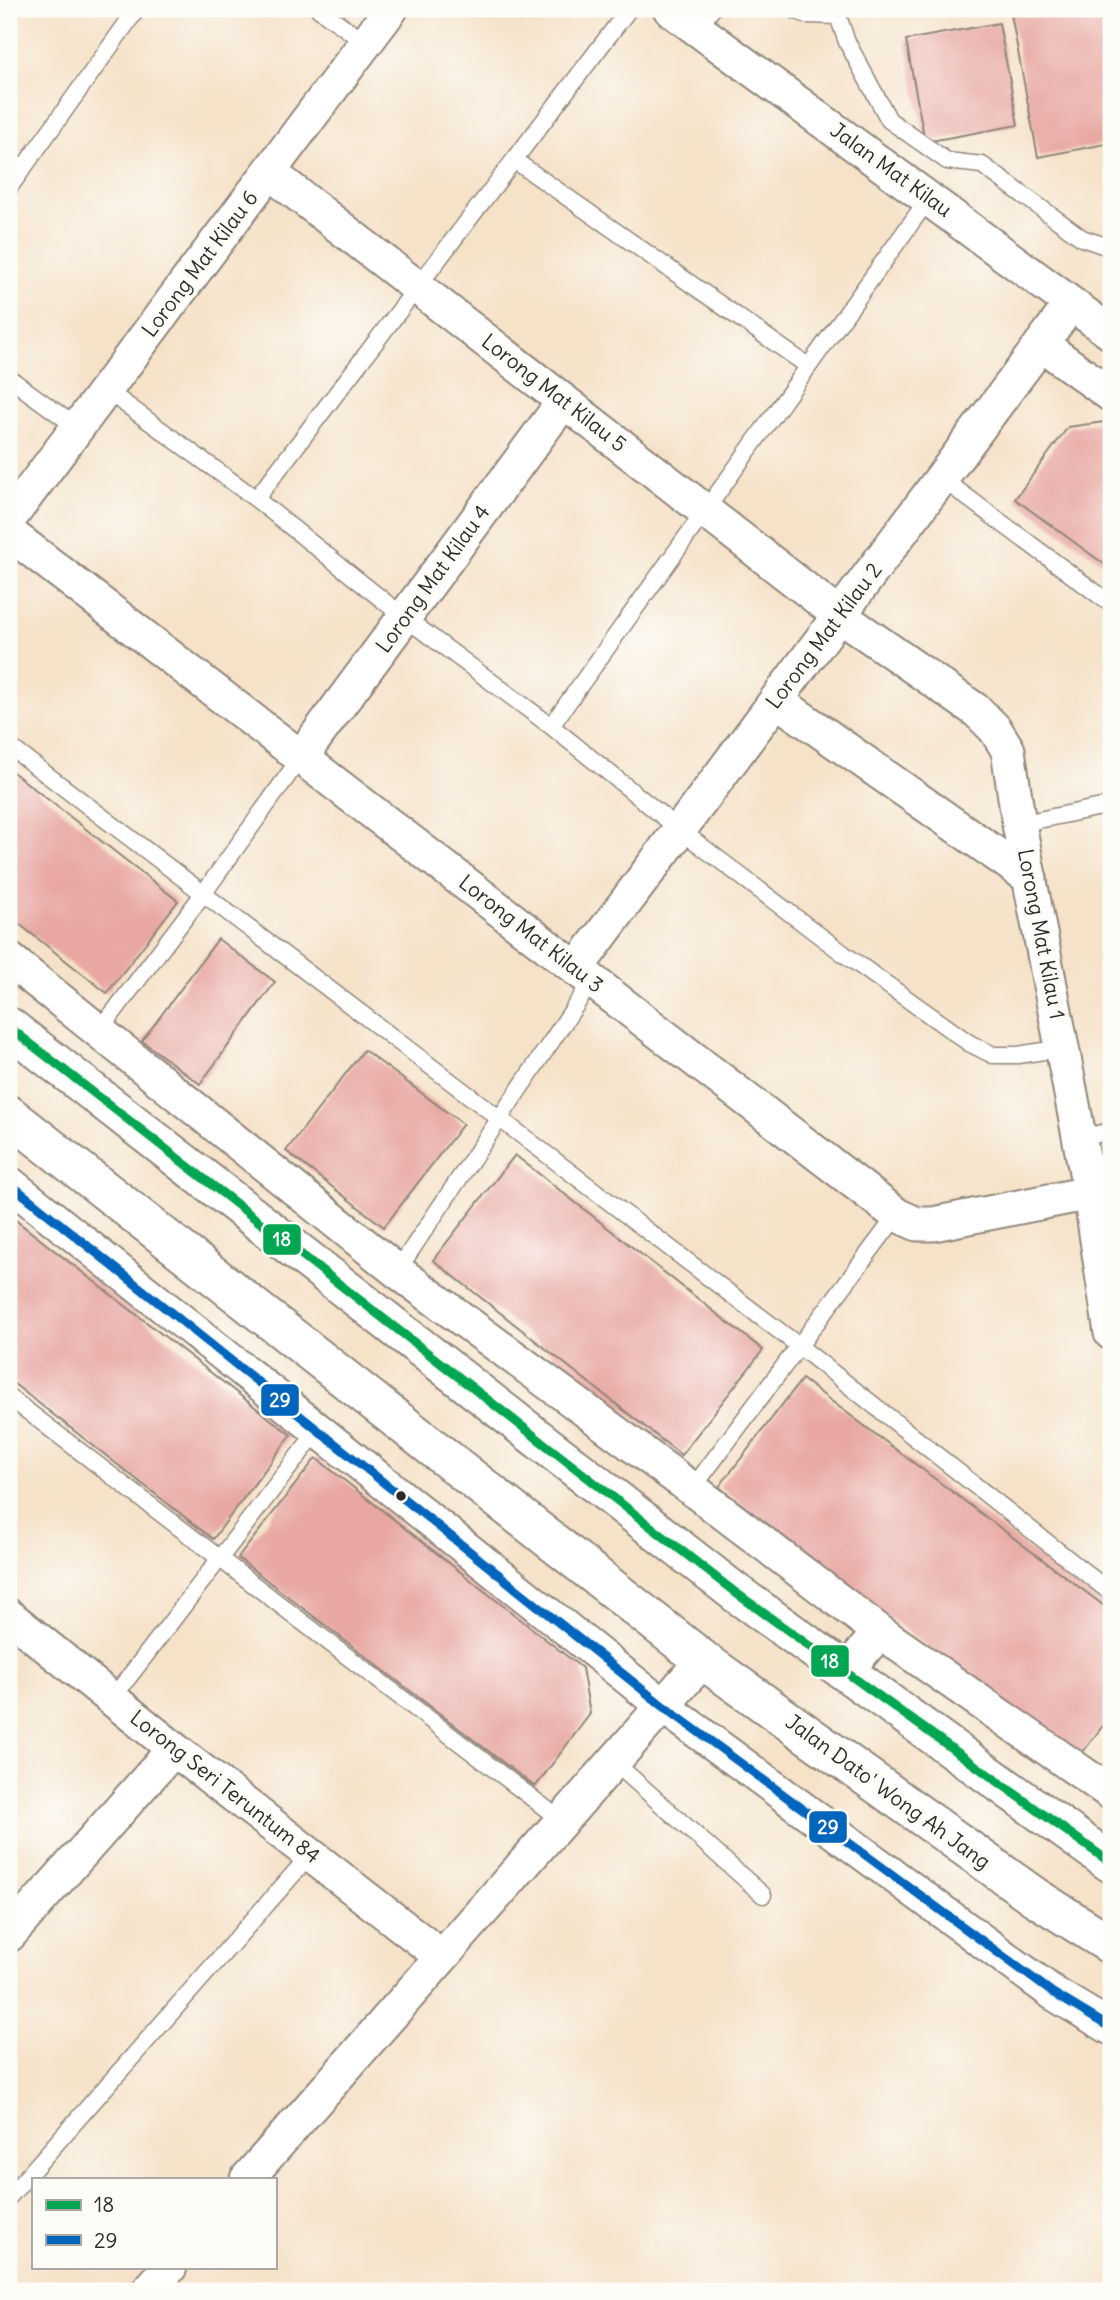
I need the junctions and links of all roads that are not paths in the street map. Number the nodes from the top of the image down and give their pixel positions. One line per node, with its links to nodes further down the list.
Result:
1 (137, 9): 12 (lane)
2 (319, 9): 9 (lane)
3 (391, 9): 9 (street, Lorong Mat Kilau 6)
4 (629, 9): 10 (lane)
5 (670, 9): 8 (street, Jalan Mat Kilau)
6 (792, 9): 7 (lane)
7 (839, 12): 14 (lane)
8 (705, 19): 13 (street, Jalan Mat Kilau)
9 (366, 43): 11 (street, Lorong Mat Kilau 6)
10 (514, 160): 15 (lane); 19 (lane)
11 (269, 172): 15 (street, Lorong Mat Kilau 5); 21 (street, Lorong Mat Kilau 6)
12 (9, 188)
13 (929, 198): 16 (street, Jalan Mat Kilau); 19 (lane)
14 (1111, 248)
15 (417, 287): 23 (street, Lorong Mat Kilau 5); 26 (lane)
16 (1071, 304): 17 (street, Jalan Mat Kilau); 18 (street, Lorong Mat Kilau 2)
17 (1111, 333)
18 (1041, 344): 22 (street); 25 (street, Lorong Mat Kilau 2)
19 (808, 366): 27 (lane)
20 (9, 378): 24 (lane)
21 (106, 390): 24 (street, Lorong Mat Kilau 6); 26 (lane)
22 (1111, 395)
23 (564, 401): 27 (street, Lorong Mat Kilau 5); 31 (street, Lorong Mat Kilau 4)
24 (78, 428): 28 (street, Lorong Mat Kilau 6)
25 (941, 478): 29 (lane); 30 (street, Lorong Mat Kilau 2)
26 (256, 499): 31 (lane)
27 (705, 510): 30 (street, Lorong Mat Kilau 5); 33 (lane)
28 (12, 537): 35 (street, Lorong Mat Kilau 3)
29 (1111, 604)
30 (839, 615): 32 (street, Lorong Mat Kilau 2); 37 (street, Lorong Mat Kilau 1)
31 (404, 617): 33 (lane); 35 (street, Lorong Mat Kilau 4)
32 (776, 700): 38 (street, Lorong Mat Kilau 2); 39 (street)
33 (551, 726): 38 (lane)
34 (9, 746): 40 (lane)
35 (301, 757): 40 (lane); 42 (street, Lorong Mat Kilau 3)
36 (1111, 805): 37 (lane)
37 (1019, 824): 39 (street, Lorong Mat Kilau 1)
38 (680, 830): 42 (street, Lorong Mat Kilau 2); 45 (lane)
39 (1030, 878): 45 (street, Lorong Mat Kilau 1)
40 (203, 894): 44 (lane); 47 (lane)
41 (9, 959): 44 (street)
42 (584, 975): 47 (lane); 51 (street, Lorong Mat Kilau 3)
43 (9, 1027): 53 (main road)
44 (100, 1030): 52 (street)
45 (1063, 1048): 48 (street, Lorong Mat Kilau 1)
46 (9, 1115): 63 (main road, Jalan Dato' Wong Ah Jang)
47 (500, 1119): 52 (lane); 55 (lane)
48 (1096, 1135): 50 (street, Lorong Mat Kilau 1)
49 (9, 1183): 57 (street)
50 (1090, 1193): 51 (street, Lorong Mat Kilau 3); 54 (street, Lorong Mat Kilau 1)
51 (897, 1216): 55 (lane)
52 (397, 1271): 53 (street); 58 (street)
53 (374, 1313): 64 (main road)
54 (1111, 1333)
55 (799, 1346): 58 (lane); 60 (lane)
56 (9, 1397): 59 (lane)
57 (318, 1430): 59 (lane); 66 (street)
58 (692, 1489): 62 (street)
59 (220, 1559): 65 (lane); 70 (lane)
60 (1111, 1593)
61 (9, 1616): 65 (street, Lorong Seri Teruntum 84)
62 (880, 1632): 64 (street); 69 (street)
63 (704, 1660): 66 (street); 75 (main road, Jalan Dato' Wong Ah Jang)
64 (845, 1672): 72 (main road)
65 (112, 1699): 67 (street, Lorong Seri Teruntum 84)
66 (663, 1706): 68 (street); 77 (street)
67 (174, 1749): 71 (street, Lorong Seri Teruntum 84); 74 (street)
68 (614, 1762): 70 (street); 73 (lane)
69 (1111, 1793)
70 (562, 1821): 76 (street)
71 (311, 1854): 76 (street, Lorong Seri Teruntum 84); 79 (lane)
72 (1111, 1863)
73 (763, 1895)
74 (9, 1935)
75 (1111, 1945)
76 (442, 1957): 78 (street)
77 (1111, 2028)
78 (248, 2178)
79 (9, 2197)
80 (169, 2268): 81 (street)
81 (148, 2291)

